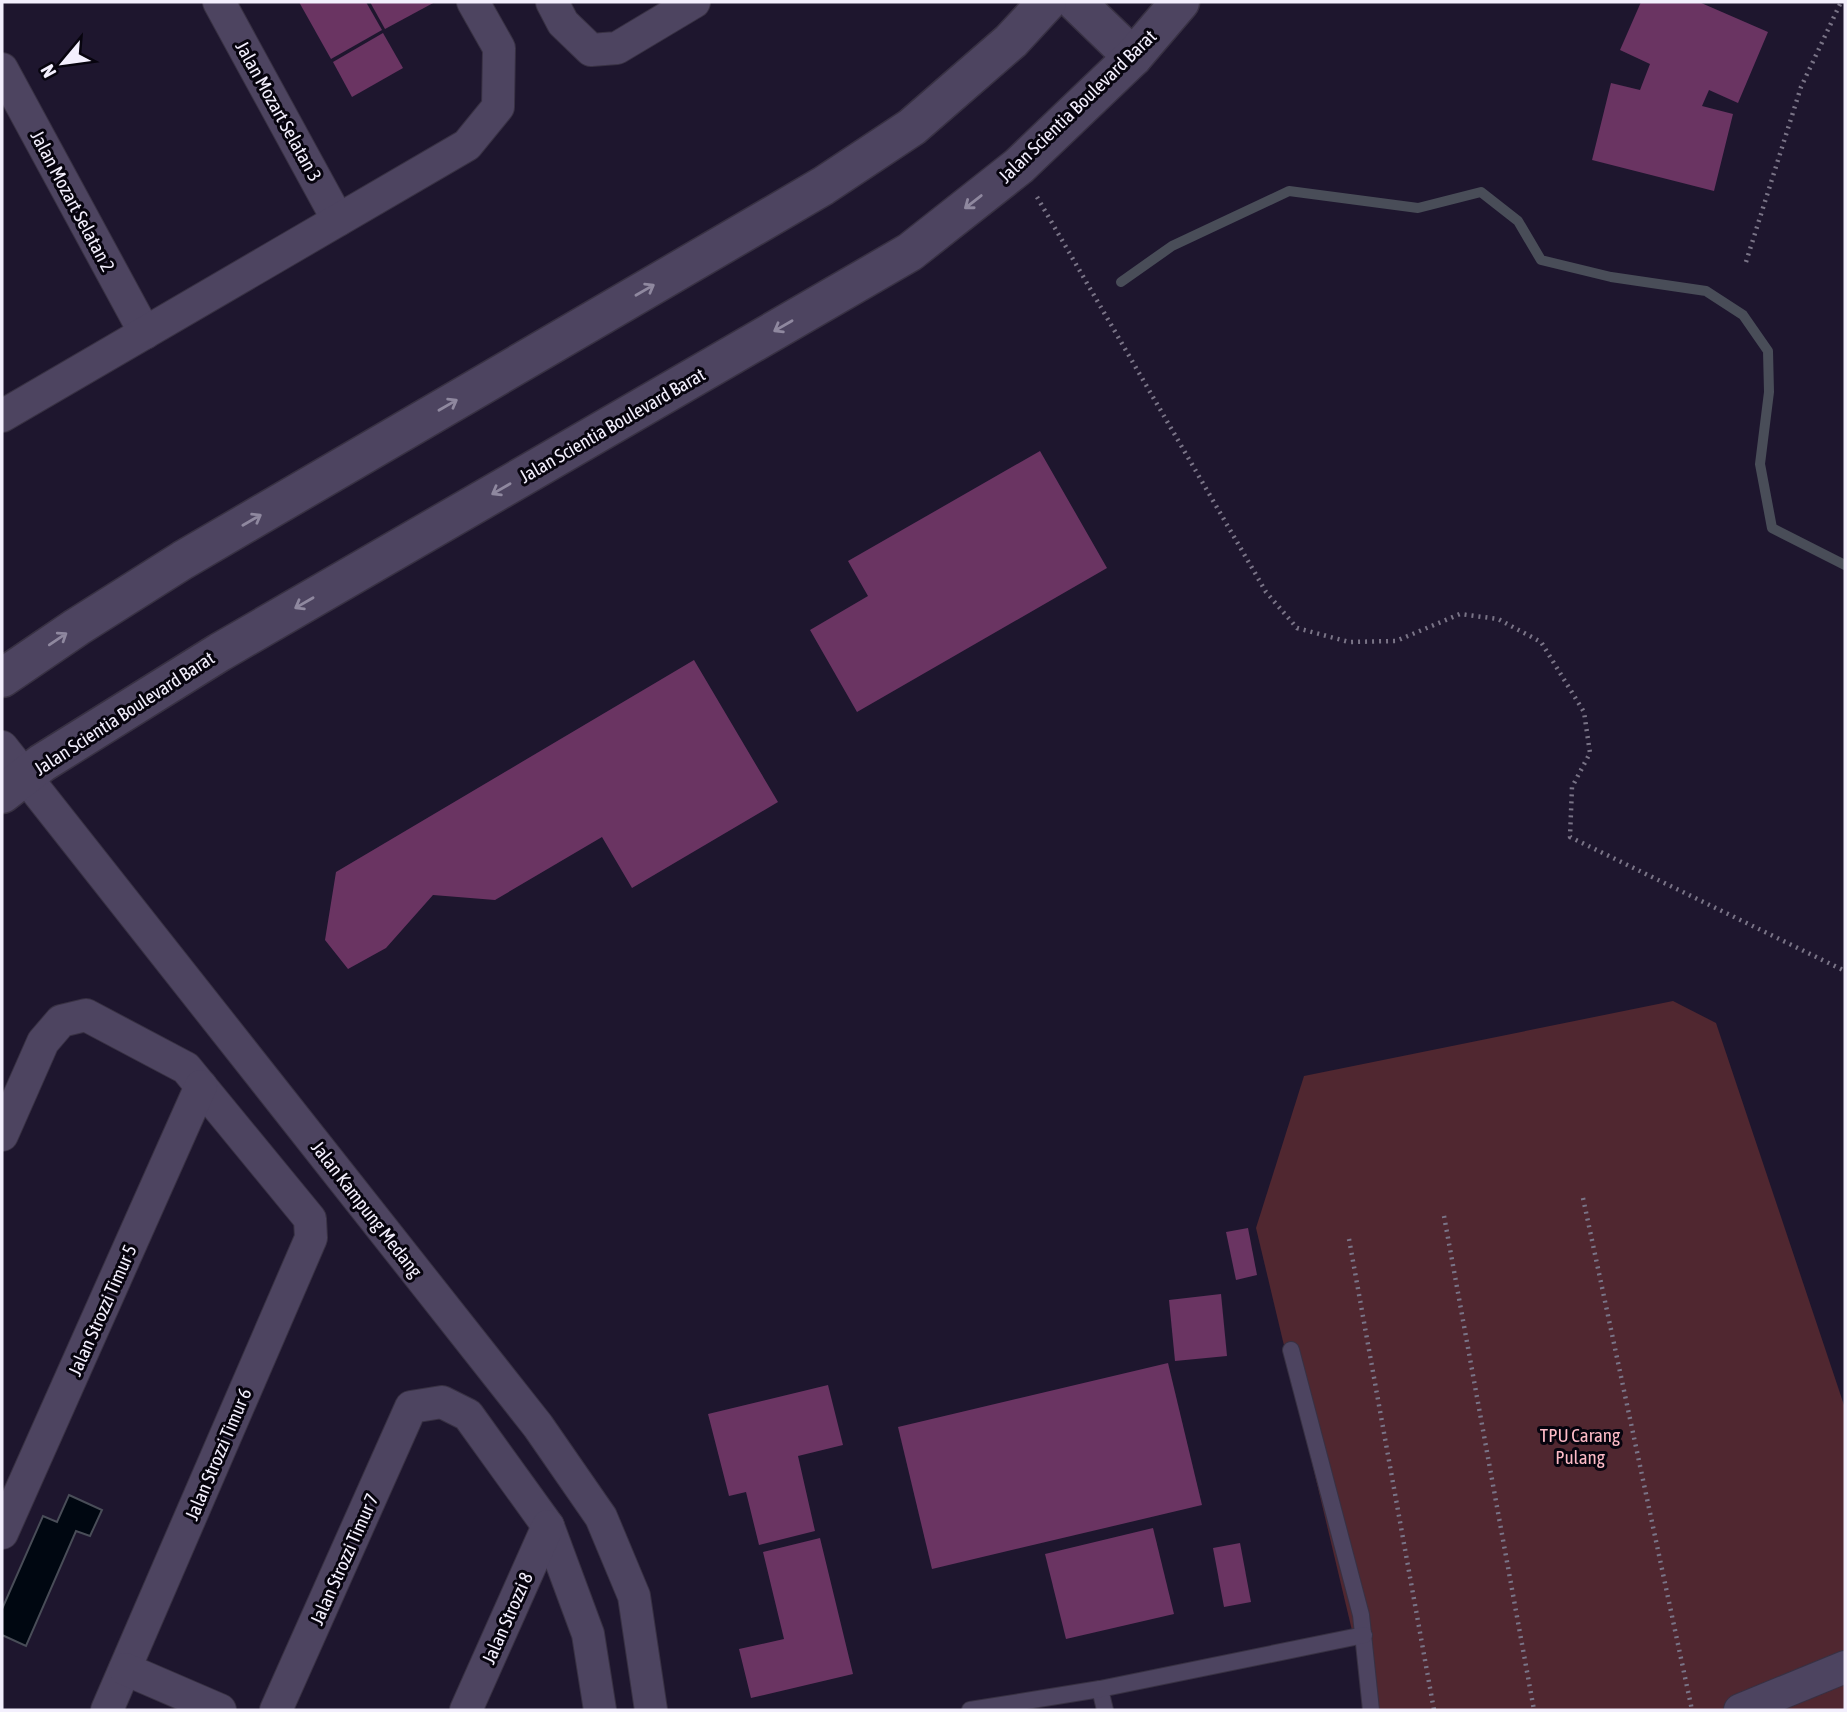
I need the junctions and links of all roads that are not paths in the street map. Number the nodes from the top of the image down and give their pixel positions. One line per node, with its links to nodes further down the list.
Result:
1 (219, 2): 10 (street, Jalan Mozart Selatan 3)
2 (474, 2): 10 (street)
3 (552, 2): 4 (street)
4 (694, 2)
5 (1047, 2): 13 (street, one-way to 5)
6 (1076, 2): 8 (street)
7 (1180, 2): 8 (street, Jalan Scientia Boulevard Barat)
8 (1133, 57): 15 (street, Jalan Scientia Boulevard Barat, one-way to 15)
9 (2, 69): 11 (street, Jalan Mozart Selatan 2)
10 (338, 220): 11 (street)
11 (145, 333): 12 (street)
12 (2, 416)
13 (2, 678)
14 (2, 747): 15 (street, Jalan Kampung Medang)
15 (13, 786): 30 (street, Jalan Kampung Medang)
16 (201, 1086): 17 (street); 20 (street, Jalan Strozzi Timur 5); 23 (street, Jalan Strozzi Timur 6)
17 (2, 1136)
18 (1292, 1349): 21 (lane)
19 (548, 1525): 27 (street, Jalan Strozzi Timur 7); 28 (street, Jalan Strozzi 8); 29 (street)
20 (2, 1533)
21 (1364, 1635): 24 (lane); 33 (lane)
22 (1845, 1667): 34 (street)
23 (125, 1669): 25 (street, Jalan Strozzi Timur 6); 26 (street)
24 (1100, 1689): 31 (lane); 32 (lane)
25 (107, 1710)
26 (220, 1710)
27 (276, 1710)
28 (466, 1710)
29 (600, 1710)
30 (651, 1710)
31 (970, 1710)
32 (1105, 1710)
33 (1371, 1710)
34 (1741, 1710)

